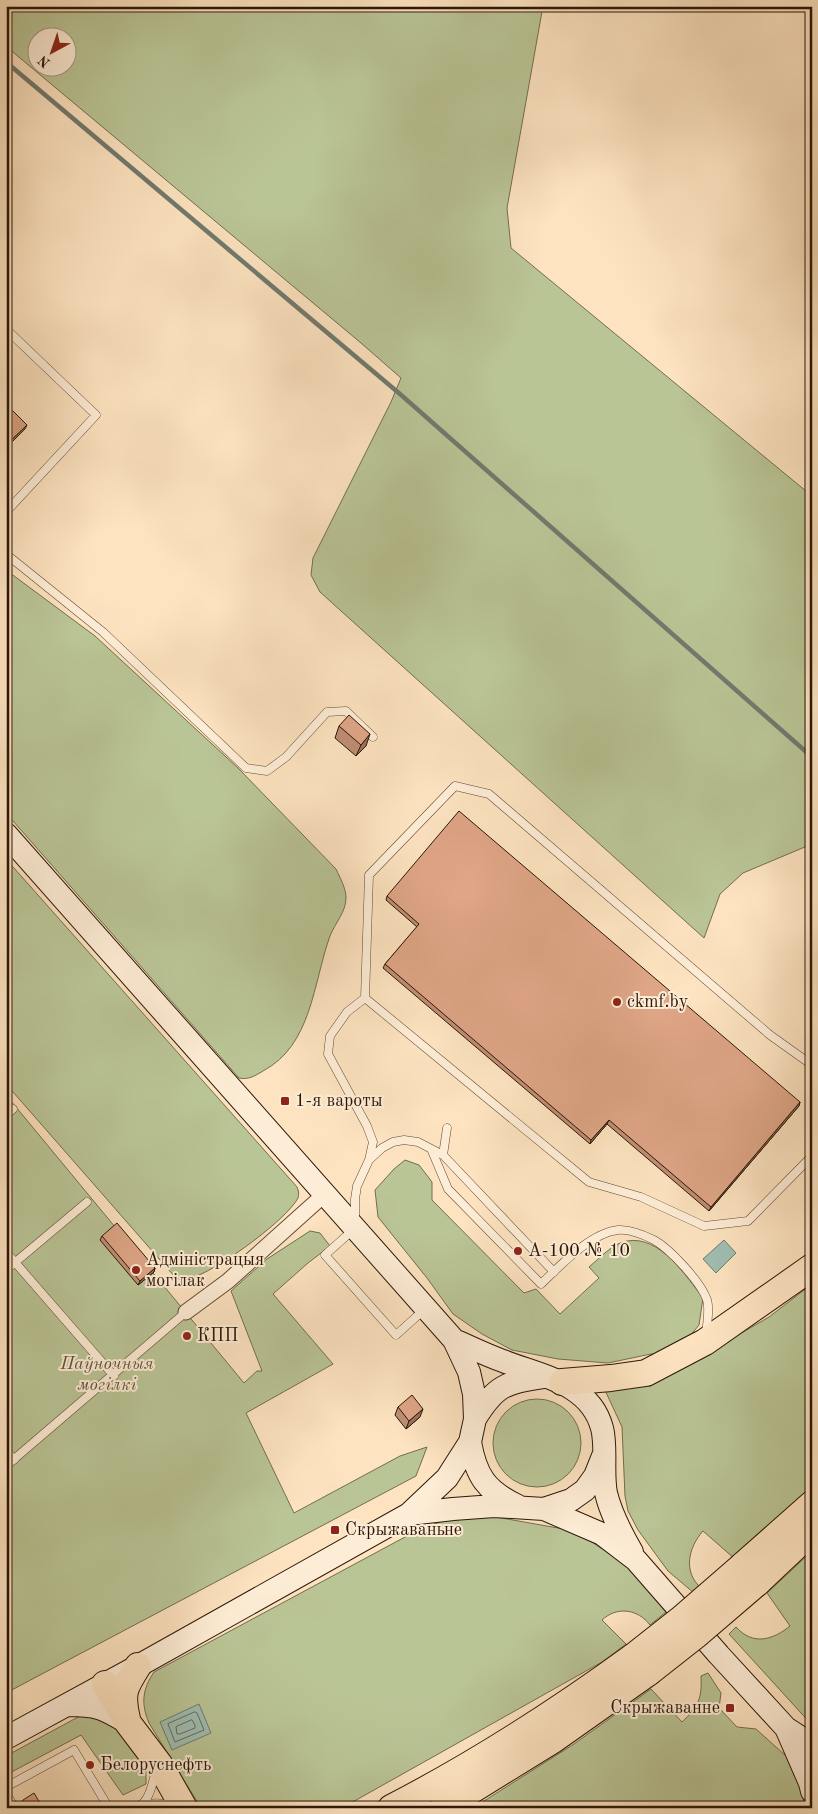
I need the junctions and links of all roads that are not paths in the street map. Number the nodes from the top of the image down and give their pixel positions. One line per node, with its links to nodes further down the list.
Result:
1 (6, 328): 2 (lane)
2 (6, 512)
3 (6, 554): 4 (lane)
4 (374, 737)
5 (6, 834): 15 (main road)
6 (365, 998): 7 (lane); 13 (lane); 14 (lane)
7 (812, 1065)
8 (13, 1109): 9 (lane)
9 (6, 1115)
10 (447, 1128): 12 (lane)
11 (432, 1151): 12 (lane); 14 (lane); 22 (lane)
12 (443, 1155): 22 (lane)
13 (812, 1156)
14 (369, 1160): 17 (lane)
15 (326, 1193): 17 (main road); 24 (street)
16 (87, 1202): 19 (lane)
17 (355, 1228): 23 (main road); 23 (lane)
18 (6, 1252): 19 (lane)
19 (15, 1262): 21 (lane); 27 (lane)
20 (812, 1267): 26 (highway)
21 (6, 1270)
22 (554, 1272): 26 (lane)
23 (426, 1308): 25 (main road)
24 (186, 1312): 27 (lane)
25 (454, 1340): 28 (main road); 29 (main road)
26 (705, 1342): 28 (highway)
27 (114, 1376): 33 (lane)
28 (553, 1379): 29 (main road); 32 (main road)
29 (475, 1419): 30 (main road)
30 (470, 1442): 36 (main road); 37 (main road)
31 (6, 1450): 33 (lane)
32 (604, 1455): 36 (main road); 39 (main road)
33 (14, 1460): 34 (lane)
34 (6, 1466)
35 (812, 1504): 40 (highway)
36 (534, 1509): 37 (main road); 39 (main road)
37 (409, 1514): 42 (main road)
38 (812, 1531): 40 (highway)
39 (636, 1560): 46 (main road)
40 (750, 1574): 41 (highway, bridge)
41 (641, 1664): 58 (highway); 59 (highway)
42 (138, 1666): 43 (main road); 45 (highway)
43 (104, 1684): 44 (main road); 45 (highway)
44 (68, 1704): 45 (main road); 47 (main road)
45 (128, 1722): 49 (highway)
46 (786, 1728): 48 (main road); 51 (main road)
47 (6, 1738)
48 (812, 1745)
49 (159, 1764): 53 (lane); 57 (highway)
50 (6, 1787): 55 (lane)
51 (812, 1791)
52 (6, 1794): 54 (lane)
53 (139, 1806): 56 (lane)
54 (15, 1808)
55 (108, 1808)
56 (176, 1808)
57 (184, 1808)
58 (391, 1808)
59 (442, 1808)

